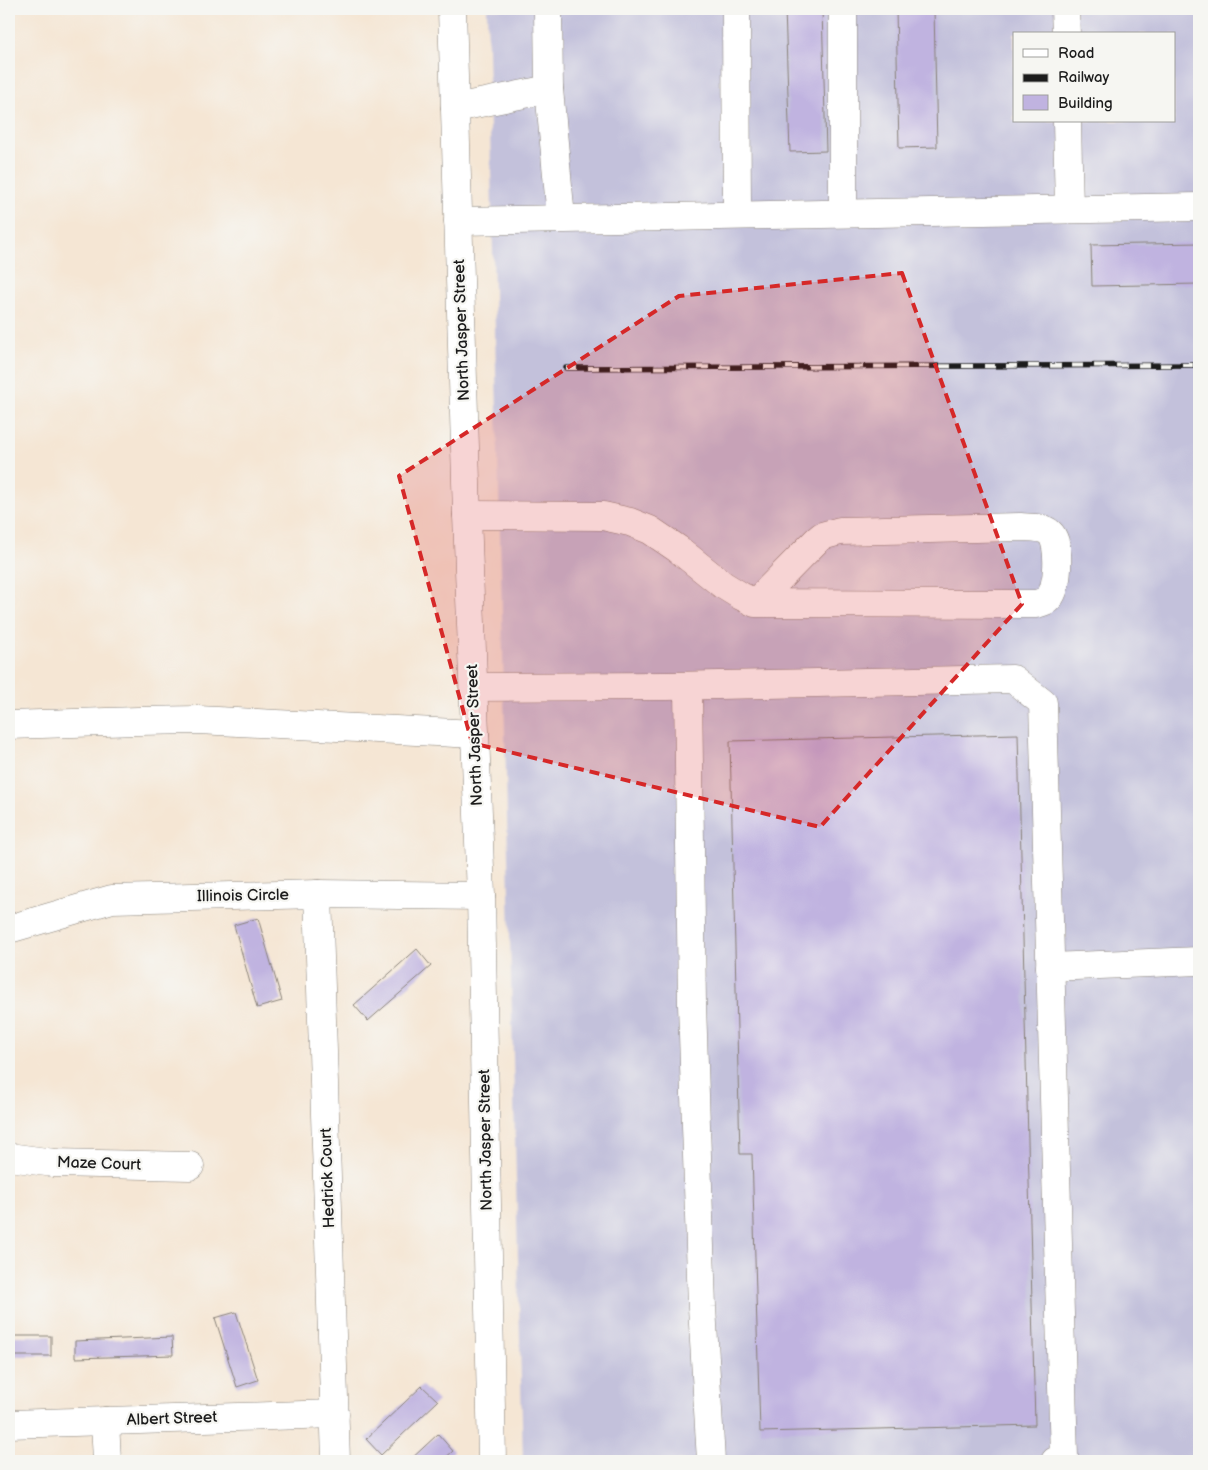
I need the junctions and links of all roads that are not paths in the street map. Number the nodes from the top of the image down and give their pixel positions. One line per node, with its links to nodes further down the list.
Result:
1 (452, 9): 8 (street, North Jasper Street)
2 (548, 9): 7 (street)
3 (736, 9): 13 (street)
4 (843, 9): 12 (street)
5 (1066, 9): 6 (street)
6 (1066, 32)
7 (549, 89): 8 (street); 14 (street)
8 (455, 108): 15 (street, North Jasper Street)
9 (1068, 122): 11 (street)
10 (1199, 207): 11 (street)
11 (1069, 209): 12 (street)
12 (843, 213): 13 (street)
13 (737, 215): 14 (street)
14 (561, 218): 15 (street)
15 (458, 221): 16 (street, North Jasper Street)
16 (467, 515): 17 (street); 19 (street, North Jasper Street)
17 (754, 603): 17 (street)
18 (688, 686): 19 (street); 26 (street); 35 (street)
19 (474, 687): 21 (street, North Jasper Street)
20 (9, 725): 21 (street)
21 (475, 734): 23 (street, North Jasper Street)
22 (318, 894): 23 (street, Illinois Circle); 24 (street, Illinois Circle); 29 (street, Hedrick Court)
23 (481, 896): 34 (street, North Jasper Street)
24 (9, 929)
25 (1199, 961): 26 (street)
26 (1050, 966): 36 (street)
27 (9, 1157): 28 (street, Maze Court)
28 (190, 1166)
29 (335, 1414): 30 (street, Albert Street); 33 (street, Hedrick Court)
30 (104, 1421): 31 (street, Albert Street); 32 (street)
31 (9, 1424)
32 (107, 1461)
33 (336, 1461)
34 (492, 1461)
35 (711, 1461)
36 (1055, 1461)

